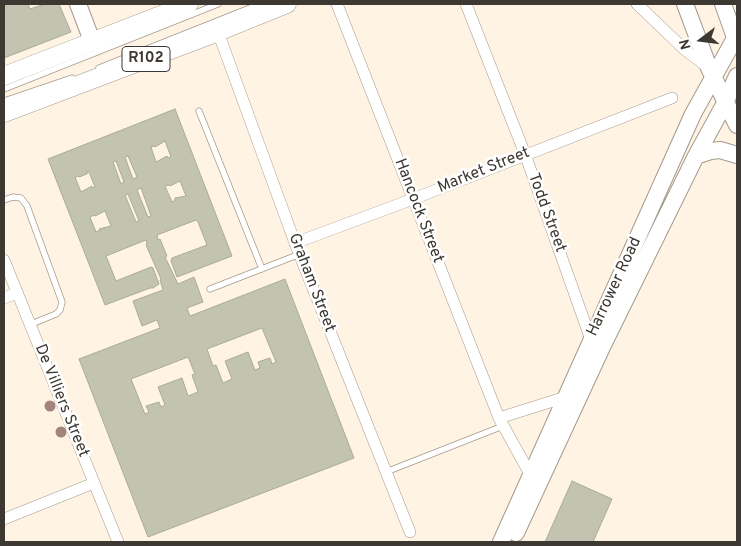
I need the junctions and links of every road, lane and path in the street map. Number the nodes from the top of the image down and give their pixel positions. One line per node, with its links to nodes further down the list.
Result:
1 (78, 4): 13 (main road)
2 (189, 4): 13 (main road, R102)
3 (218, 4): 19 (lane)
4 (260, 4): 14 (lane)
5 (287, 4): 11 (main road, R102)
6 (338, 4): 29 (street, Hancock Street)
7 (466, 4): 26 (street, Todd Street)
8 (637, 4): 15 (street)
9 (685, 4): 15 (main road)
10 (723, 4): 12 (main road)
11 (218, 32): 24 (main road, R102); 31 (street, Graham Street)
12 (736, 39): 15 (main road, Harrower Road)
13 (92, 41): 16 (main road, R102)
14 (97, 69)
15 (711, 74): 22 (main road); 39 (main road, Harrower Road)
16 (4, 76)
17 (79, 76): 21 (lane)
18 (737, 76): 22 (main road, Harrower Road)
19 (4, 89)
20 (672, 98): 26 (street, Market Street)
21 (4, 101)
22 (725, 103): 25 (main road); 28 (main road, Harrower Road)
23 (199, 111): 34 (lane)
24 (4, 113)
25 (737, 125)
26 (525, 154): 29 (street, Market Street); 39 (street, Todd Street)
27 (737, 155): 28 (main road)
28 (696, 156): 40 (main road, Harrower Road)
29 (413, 199): 31 (street, Market Street); 41 (street, Hancock Street)
30 (4, 200): 38 (lane)
31 (295, 243): 32 (street, Graham Street)
32 (300, 254): 34 (lane); 42 (street, Graham Street)
33 (4, 260): 36 (street, De Villiers Street)
34 (262, 269): 35 (lane)
35 (210, 289)
36 (16, 293): 37 (street); 38 (street, De Villiers Street)
37 (4, 298)
38 (29, 325): 44 (street, De Villiers Street)
39 (591, 340): 40 (main road, Harrower Road)
40 (573, 395): 41 (street); 43 (main road, Harrower Road)
41 (501, 422): 42 (lane); 43 (street, Hancock Street)
42 (386, 472): 46 (street, Graham Street)
43 (535, 478): 48 (main road, Harrower Road); 49 (main road, Harrower Road)
44 (94, 483): 45 (street); 47 (street, De Villiers Street)
45 (4, 519)
46 (410, 532)
47 (118, 542)
48 (501, 542)
49 (513, 542)

